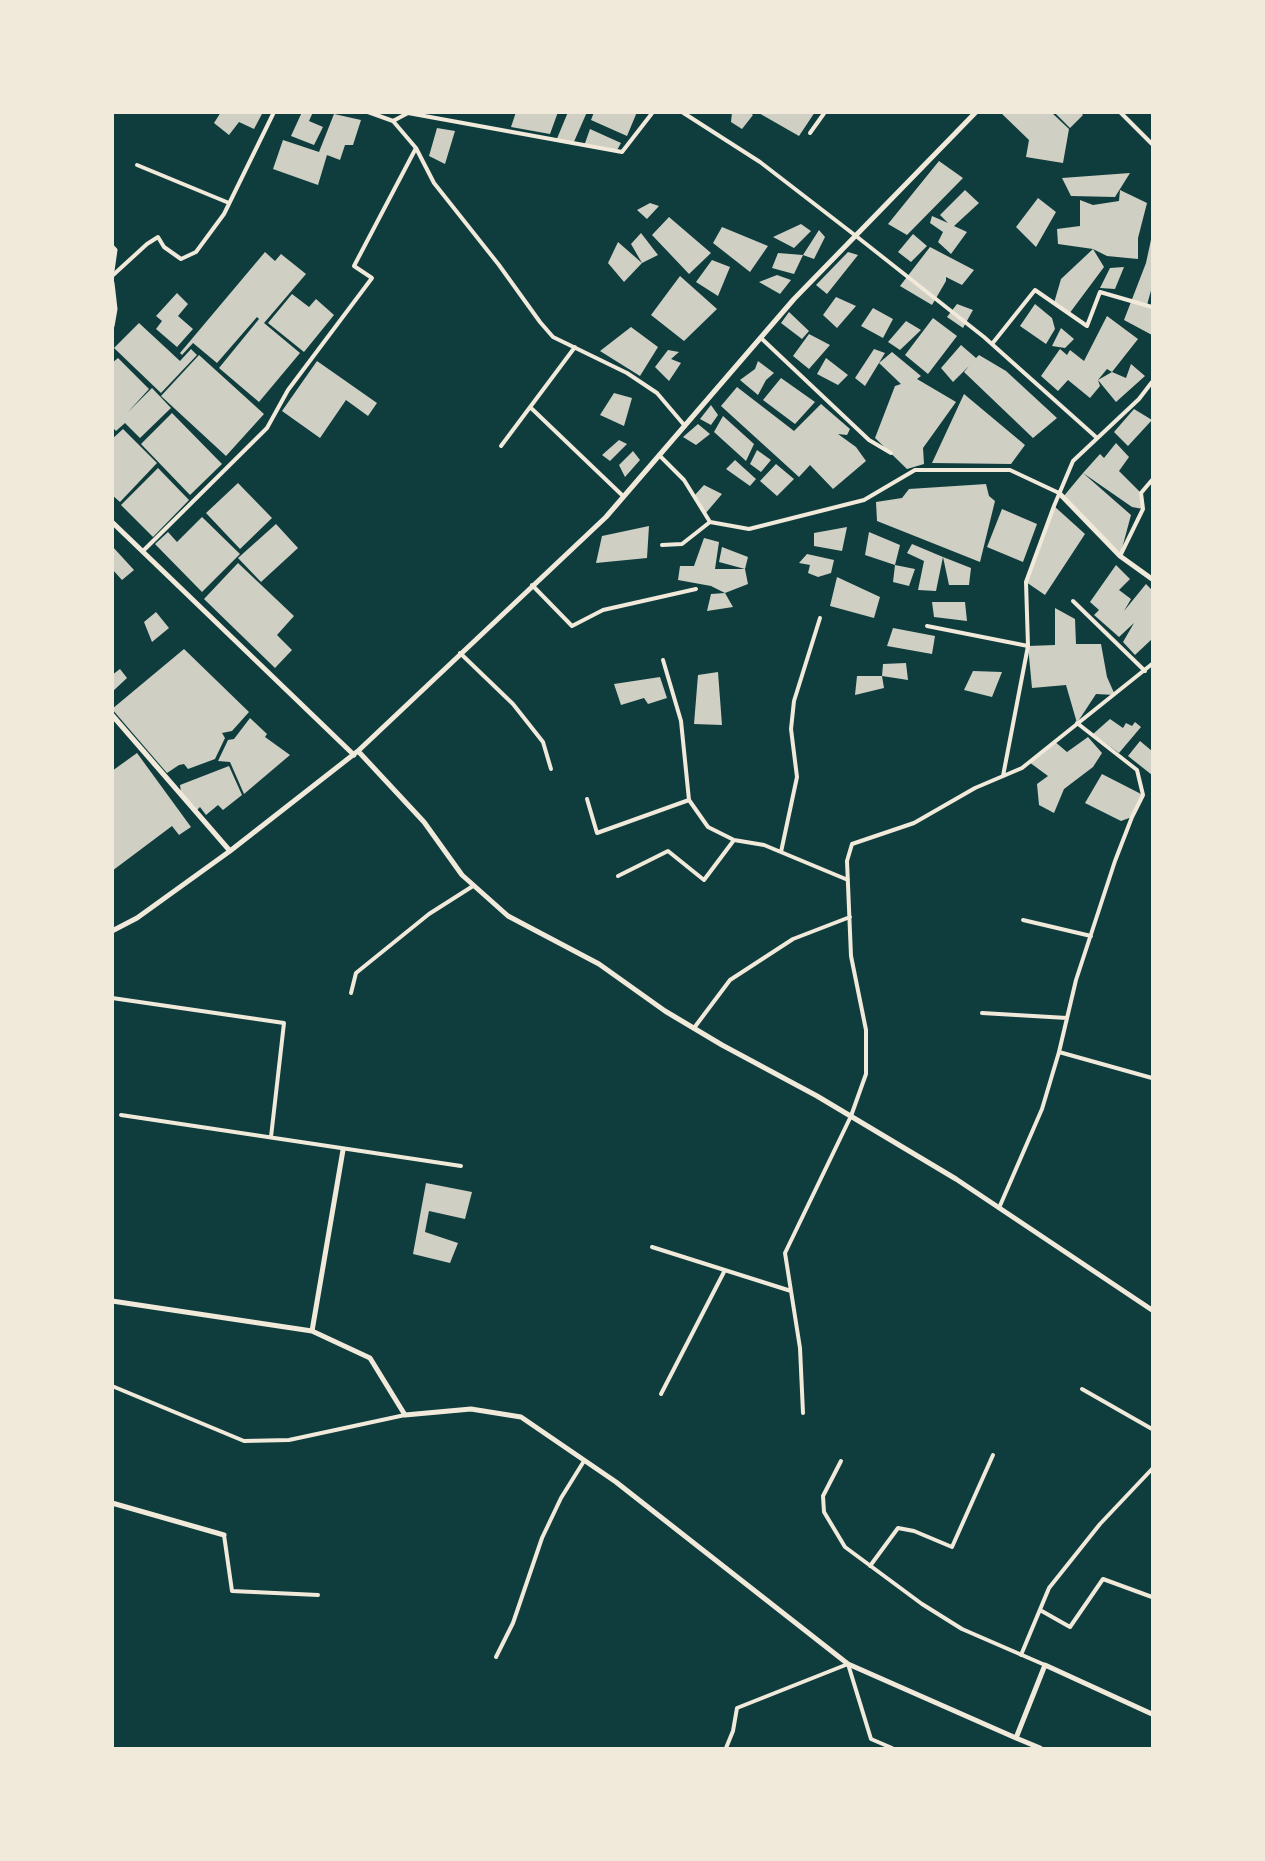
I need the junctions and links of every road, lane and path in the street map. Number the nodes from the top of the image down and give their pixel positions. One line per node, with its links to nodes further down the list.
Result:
1 (274, 112): 13 (lane)
2 (368, 112): 8 (lane)
3 (653, 112): 8 (lane)
4 (682, 112): 14 (lane)
5 (825, 112): 9 (lane)
6 (976, 112): 14 (street)
7 (1120, 112): 10 (lane)
8 (393, 121): 11 (lane)
9 (810, 133)
10 (1152, 144)
11 (416, 148): 23 (lane); 37 (lane)
12 (137, 166): 13 (lane)
13 (229, 204): 17 (lane)
14 (856, 236): 21 (street); 22 (lane)
15 (112, 247): 16 (street)
16 (112, 271)
17 (112, 276)
18 (112, 283): 20 (street)
19 (1152, 306): 22 (lane)
20 (112, 326)
21 (761, 338): 26 (street); 29 (lane)
22 (992, 344): 27 (lane)
23 (575, 347): 25 (lane); 26 (lane)
24 (1152, 382): 27 (lane)
25 (530, 407): 28 (lane); 33 (lane)
26 (685, 426): 30 (street)
27 (1096, 437): 32 (lane)
28 (501, 446)
29 (891, 453)
30 (659, 455): 33 (street); 35 (lane)
31 (1152, 480): 38 (lane)
32 (1059, 493): 35 (lane); 38 (street); 45 (lane)
33 (623, 496): 40 (street)
34 (112, 522): 37 (street)
35 (710, 522): 36 (lane)
36 (662, 545)
37 (143, 551): 52 (street)
38 (1120, 556): 39 (street)
39 (1152, 579)
40 (532, 585): 41 (lane); 46 (street)
41 (696, 589)
42 (1073, 601): 49 (lane)
43 (820, 618): 59 (lane)
44 (927, 626): 45 (lane)
45 (1028, 646): 54 (lane)
46 (460, 653): 52 (street); 53 (lane)
47 (663, 660): 56 (lane)
48 (1152, 664): 49 (lane)
49 (1145, 671): 51 (lane)
50 (112, 715): 58 (street)
51 (1078, 723): 54 (lane); 66 (lane)
52 (356, 753): 58 (street); 62 (street)
53 (551, 769)
54 (1003, 776): 61 (lane)
55 (587, 799): 56 (lane)
56 (688, 800): 57 (lane)
57 (734, 840): 59 (lane); 60 (lane)
58 (230, 852): 65 (street)
59 (780, 852): 61 (lane)
60 (618, 876)
61 (848, 880): 63 (lane)
62 (473, 886): 67 (lane); 71 (street)
63 (850, 917): 71 (lane); 75 (lane)
64 (1022, 920): 66 (lane)
65 (112, 931)
66 (1091, 936): 70 (lane)
67 (351, 993)
68 (112, 998): 76 (lane)
69 (982, 1012): 70 (lane)
70 (1067, 1018): 72 (lane)
71 (694, 1028): 75 (street)
72 (1060, 1052): 73 (lane); 79 (lane)
73 (1152, 1078)
74 (121, 1115): 76 (lane)
75 (851, 1116): 79 (street); 82 (lane)
76 (272, 1137): 77 (lane)
77 (343, 1150): 78 (lane); 85 (street)
78 (461, 1166)
79 (1000, 1208): 84 (street)
80 (652, 1247): 81 (lane)
81 (726, 1270): 82 (lane); 88 (lane)
82 (791, 1292): 89 (lane)
83 (112, 1301): 85 (street)
84 (1152, 1310)
85 (312, 1331): 90 (street)
86 (112, 1386): 90 (lane)
87 (1082, 1389): 91 (lane)
88 (662, 1394)
89 (803, 1413)
90 (405, 1415): 93 (street)
91 (1152, 1429)
92 (993, 1455): 98 (lane)
93 (584, 1460): 103 (lane); 104 (street)
94 (841, 1461): 98 (lane)
95 (1152, 1469): 101 (lane)
96 (112, 1503): 97 (street)
97 (224, 1534): 99 (lane)
98 (870, 1566): 102 (lane)
99 (318, 1595)
100 (1152, 1597): 101 (lane)
101 (1040, 1610): 102 (lane)
102 (1021, 1655): 105 (lane)
103 (496, 1657)
104 (848, 1664): 107 (street); 108 (lane); 109 (lane)
105 (1045, 1666): 106 (street); 107 (street)
106 (1152, 1714)
107 (1016, 1738): 110 (street)
108 (726, 1748)
109 (892, 1748)
110 (1040, 1748)

